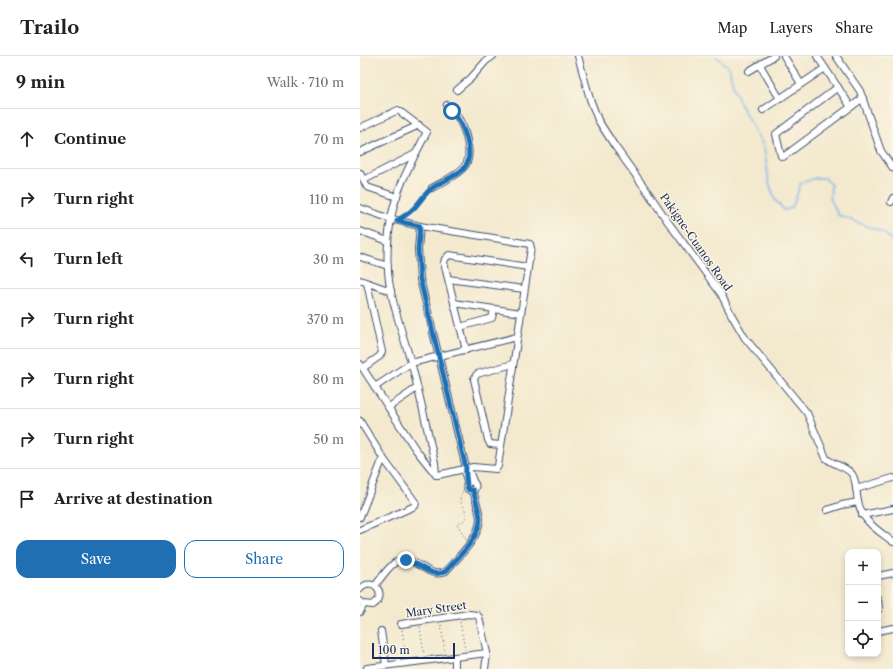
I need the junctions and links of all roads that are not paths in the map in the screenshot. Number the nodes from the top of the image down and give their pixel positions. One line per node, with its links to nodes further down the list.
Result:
1 (493, 56): 12 (street)
2 (578, 56): 59 (street, Pakigne-Cuanos Road)
3 (774, 56): 7 (street)
4 (784, 56): 10 (street)
5 (816, 56): 8 (street)
6 (836, 56): 13 (street)
7 (760, 65): 9 (street); 14 (street)
8 (825, 68): 10 (street); 11 (street)
9 (748, 72)
10 (801, 84): 14 (street)
11 (838, 88): 16 (street); 16 (street)
12 (457, 90)
13 (863, 98): 16 (street); 22 (street)
14 (780, 99): 17 (street)
15 (447, 105): 25 (street)
16 (851, 107)
17 (763, 110)
18 (419, 125): 19 (street); 20 (street); 21 (street)
19 (360, 128)
20 (360, 152)
21 (415, 154): 24 (street); 26 (street)
22 (893, 168)
23 (360, 172): 24 (street)
24 (364, 180): 26 (street)
25 (432, 188)
26 (397, 197): 28 (street)
27 (360, 208): 28 (street)
28 (394, 220): 29 (street); 31 (street)
29 (420, 226): 34 (street); 46 (street)
30 (360, 231): 31 (street)
31 (388, 242): 33 (street)
32 (360, 257): 33 (street)
33 (388, 266): 39 (street)
34 (528, 267): 35 (street); 38 (street)
35 (448, 279): 38 (street); 40 (street)
36 (360, 280): 37 (street)
37 (367, 283): 39 (street); 49 (street)
38 (524, 288): 42 (street)
39 (390, 291): 47 (street)
40 (454, 303): 41 (street); 43 (street)
41 (494, 309): 42 (street); 43 (street)
42 (520, 314): 44 (street)
43 (460, 327): 45 (street)
44 (517, 337): 45 (street); 48 (street)
45 (466, 350): 46 (street)
46 (439, 356): 47 (street); 56 (street)
47 (411, 363): 50 (street); 51 (street)
48 (513, 364): 54 (street); 54 (street)
49 (362, 366): 50 (street)
50 (375, 387): 52 (street)
51 (417, 388): 52 (street); 57 (street)
52 (389, 407): 57 (street)
53 (361, 426): 55 (street)
54 (500, 445): 56 (street)
55 (383, 458): 64 (street); 65 (street)
56 (466, 468): 57 (street); 69 (street)
57 (436, 475)
58 (893, 478): 59 (street)
59 (856, 489): 60 (street, Pakigne-Cuanos Road)
60 (858, 502): 61 (street); 63 (street, Pakigne-Cuanos Road)
61 (827, 510)
62 (893, 510): 63 (street)
63 (862, 515): 66 (street, Pakigne-Cuanos Road)
64 (360, 517)
65 (360, 530)
66 (893, 542)
67 (893, 573): 68 (street)
68 (881, 575)
69 (375, 586): 70 (street); 71 (street)
70 (360, 589)
71 (362, 603): 72 (street)
72 (360, 612)
73 (401, 624): 77 (street, Mary Street)
74 (893, 628): 75 (street)
75 (881, 630)
76 (381, 631): 79 (street)
77 (487, 653): 78 (street); 83 (street)
78 (455, 657): 80 (street); 82 (street)
79 (386, 666): 80 (street); 81 (street)
80 (398, 666)
81 (367, 668)
82 (455, 669)
83 (485, 669)

